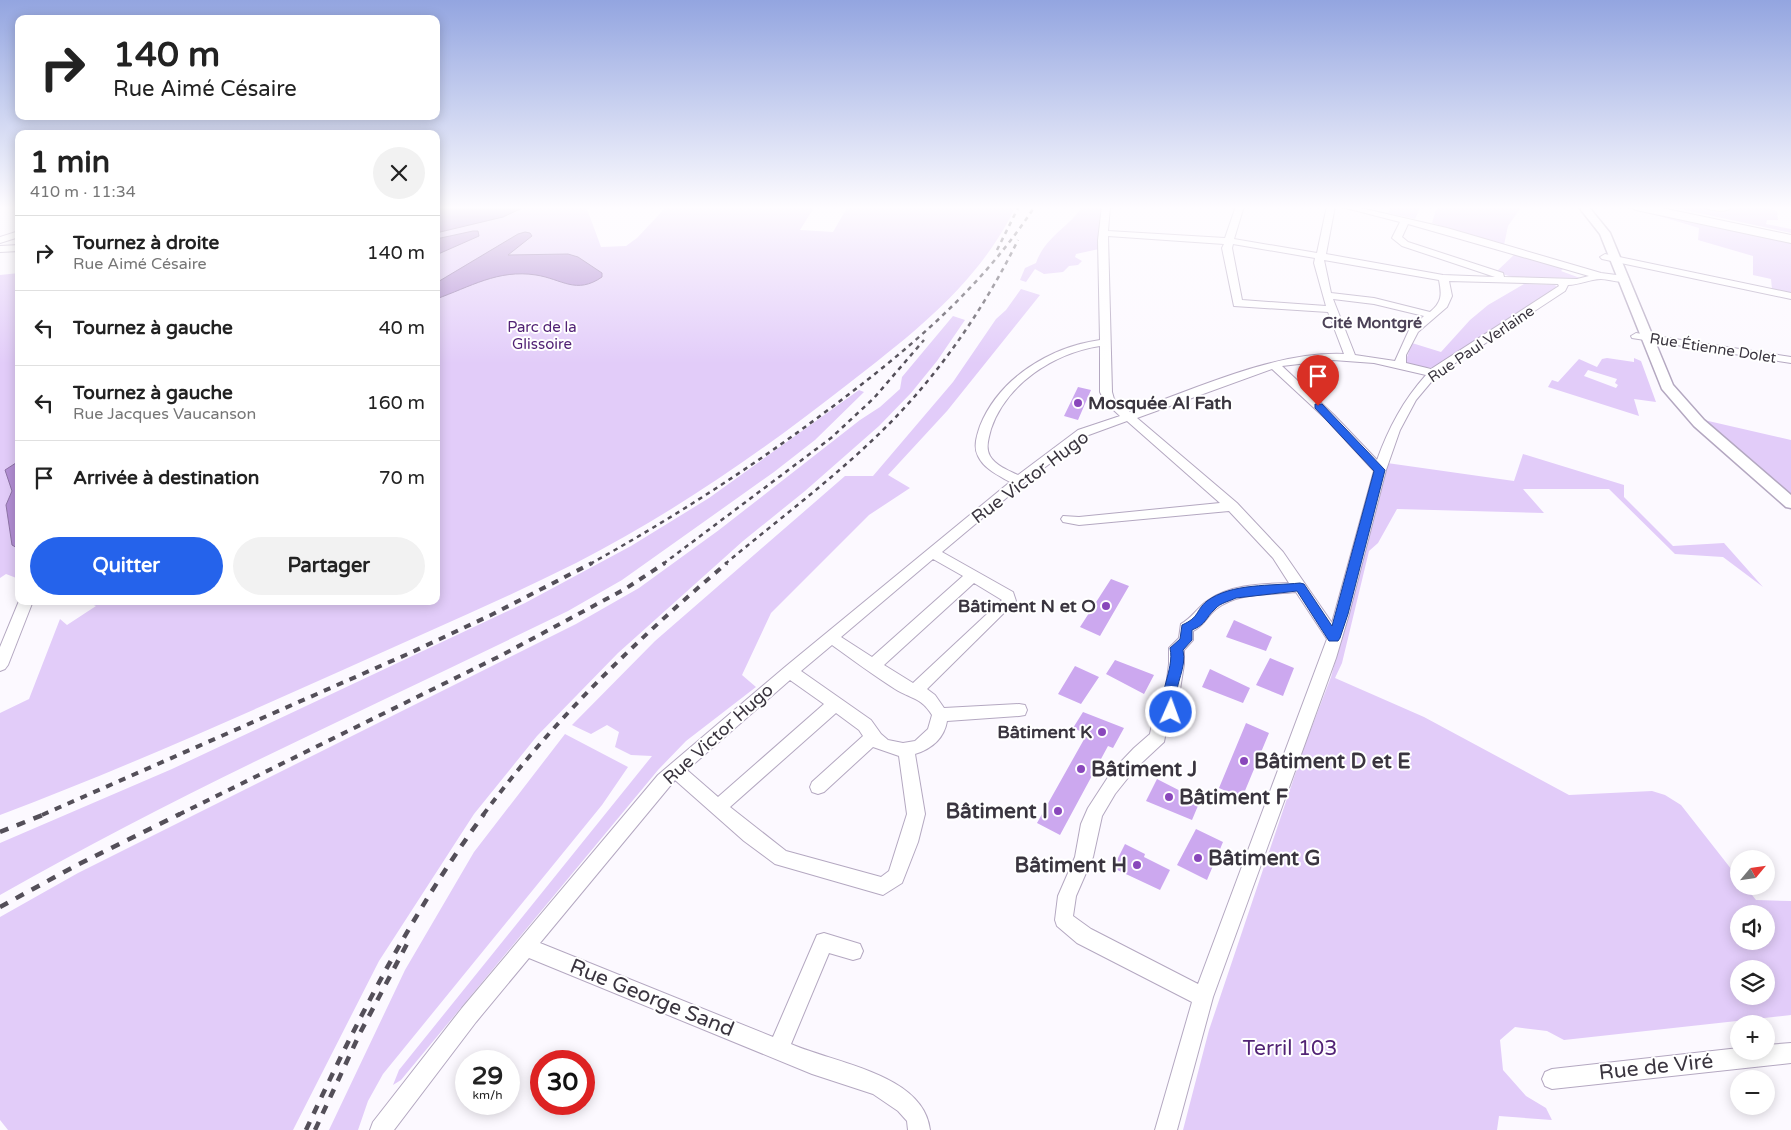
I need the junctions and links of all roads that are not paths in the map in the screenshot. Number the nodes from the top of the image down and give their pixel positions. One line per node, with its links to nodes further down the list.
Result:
1 (1104, 259): 19 (street)
2 (1229, 259): 16 (street)
3 (1321, 259): 14 (street)
4 (1332, 259): 10 (street)
5 (1451, 259): 11 (street)
6 (1540, 259): 9 (street)
7 (1611, 259): 12 (main road)
8 (1618, 259): 15 (street)
9 (1600, 276): 12 (street); 13 (street)
10 (1443, 278): 11 (street); 17 (street)
11 (1507, 279): 13 (street)
12 (1619, 279): 18 (main road)
13 (1561, 281): 24 (street, Rue Paul Verlaine)
14 (1327, 295): 16 (street); 17 (street)
15 (1791, 296)
16 (1333, 309): 20 (street)
17 (1431, 315): 22 (street)
18 (1641, 336): 21 (street, Rue Étienne Dolet); 25 (main road)
19 (1105, 343): 26 (street); 28 (street)
20 (1350, 357): 22 (street, Rue Victor Hugo); 23 (street, Rue Victor Hugo)
21 (1791, 360)
22 (1400, 364): 24 (street, Rue Victor Hugo)
23 (1274, 365): 26 (street, Rue Victor Hugo); 27 (street)
24 (1432, 373): 27 (street, Rue Paul Verlaine)
25 (1662, 387): 29 (main road); 31 (main road)
26 (1128, 416): 28 (street, Rue Victor Hugo); 30 (street)
27 (1380, 470): 38 (street, Rue Paul Verlaine)
28 (1019, 481): 33 (street, Rue Victor Hugo)
29 (1791, 503)
30 (1232, 506): 32 (street); 35 (street)
31 (1791, 513)
32 (1068, 519)
33 (933, 553): 34 (street); 39 (street, Rue Victor Hugo)
34 (972, 576): 42 (street); 44 (street)
35 (1300, 587): 37 (street); 55 (street)
36 (24, 605): 41 (street)
37 (1313, 608): 38 (street); 40 (street)
38 (1342, 614): 40 (street, Rue Paul Verlaine)
39 (831, 637): 42 (street); 43 (street, Rue Victor Hugo)
40 (1334, 638): 55 (street, Rue Paul Verlaine)
41 (0, 665)
42 (873, 666): 44 (street)
43 (790, 670): 45 (street); 50 (street, Rue Victor Hugo)
44 (916, 690): 47 (street)
45 (835, 704): 48 (street); 52 (street)
46 (1019, 710): 47 (street)
47 (940, 715): 49 (street)
48 (873, 737): 49 (street); 51 (street)
49 (906, 751): 52 (street)
50 (675, 770): 52 (street); 53 (street, Rue Victor Hugo)
51 (818, 787)
52 (718, 806)
53 (526, 947): 56 (street, Rue George Sand); 59 (street, Rue Victor Hugo)
54 (853, 952): 56 (street)
55 (1203, 997): 61 (street, Rue Paul Verlaine)
56 (779, 1048): 60 (street, Rue George Sand)
57 (1791, 1053): 58 (street, Rue de Viré)
58 (1552, 1079)
59 (381, 1130)
60 (918, 1130)
61 (1166, 1130)

